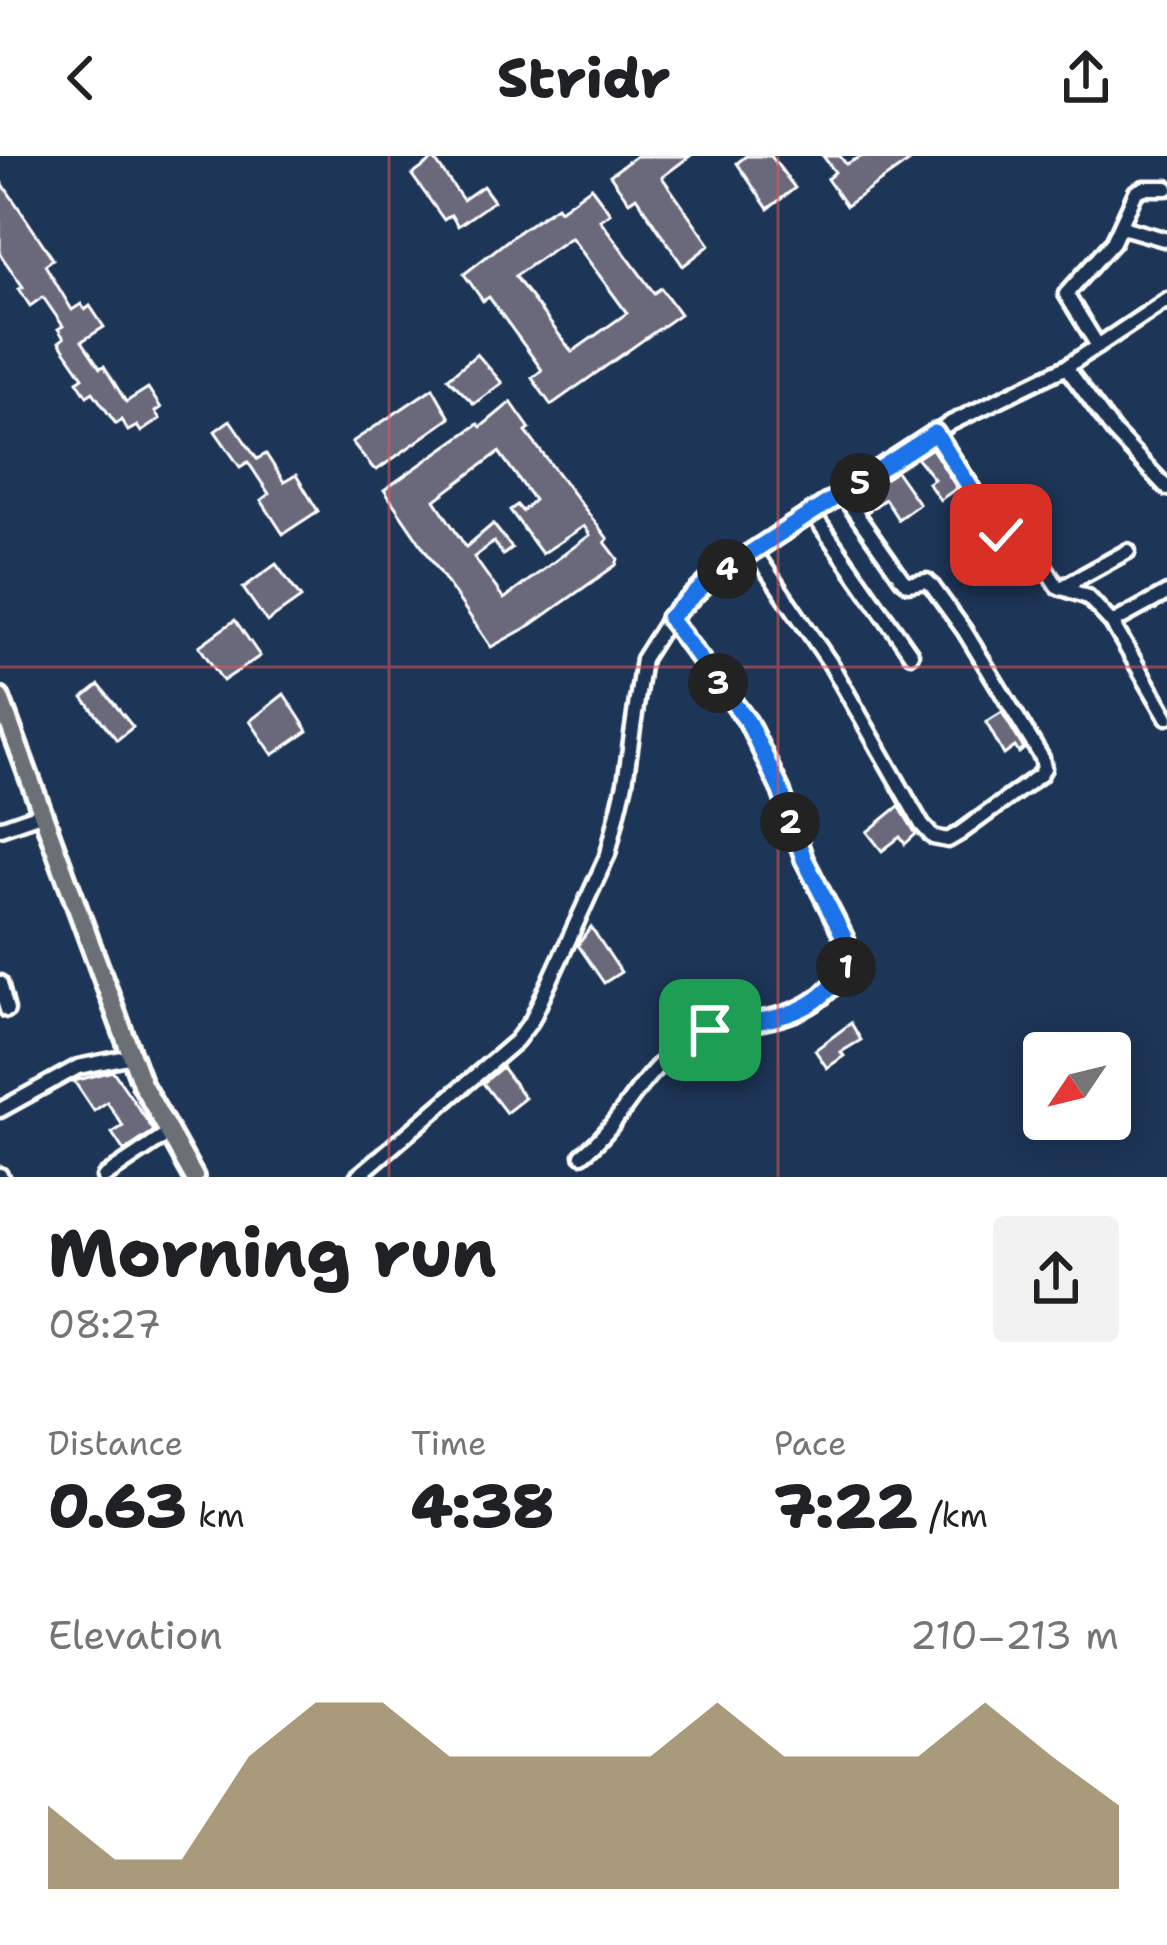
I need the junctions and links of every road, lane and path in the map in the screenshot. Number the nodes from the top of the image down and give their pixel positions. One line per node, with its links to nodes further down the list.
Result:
1 (1167, 188): 2 (street)
2 (1121, 226): 3 (street); 5 (street)
3 (1167, 240)
4 (1167, 300): 5 (street)
5 (1098, 346): 6 (street)
6 (1066, 367): 7 (street); 8 (street)
7 (935, 433): 9 (street); 13 (street)
8 (1167, 488)
9 (842, 494): 10 (street); 12 (street)
10 (813, 514): 12 (street); 17 (street)
11 (1128, 551): 13 (street)
12 (754, 553): 15 (street)
13 (1061, 588): 16 (street)
14 (1167, 592): 16 (street)
15 (669, 618): 27 (street); 30 (street)
16 (1112, 623): 19 (street)
17 (911, 654)
18 (0, 698): 20 (main road)
19 (1167, 717)
20 (44, 814): 21 (street); 24 (main road)
21 (0, 828)
22 (0, 983): 23 (street)
23 (7, 1010)
24 (132, 1056): 25 (street); 26 (main road)
25 (0, 1110)
26 (168, 1135): 28 (street); 29 (main road)
27 (582, 1155)
28 (104, 1177)
29 (194, 1177)
30 (357, 1177)

